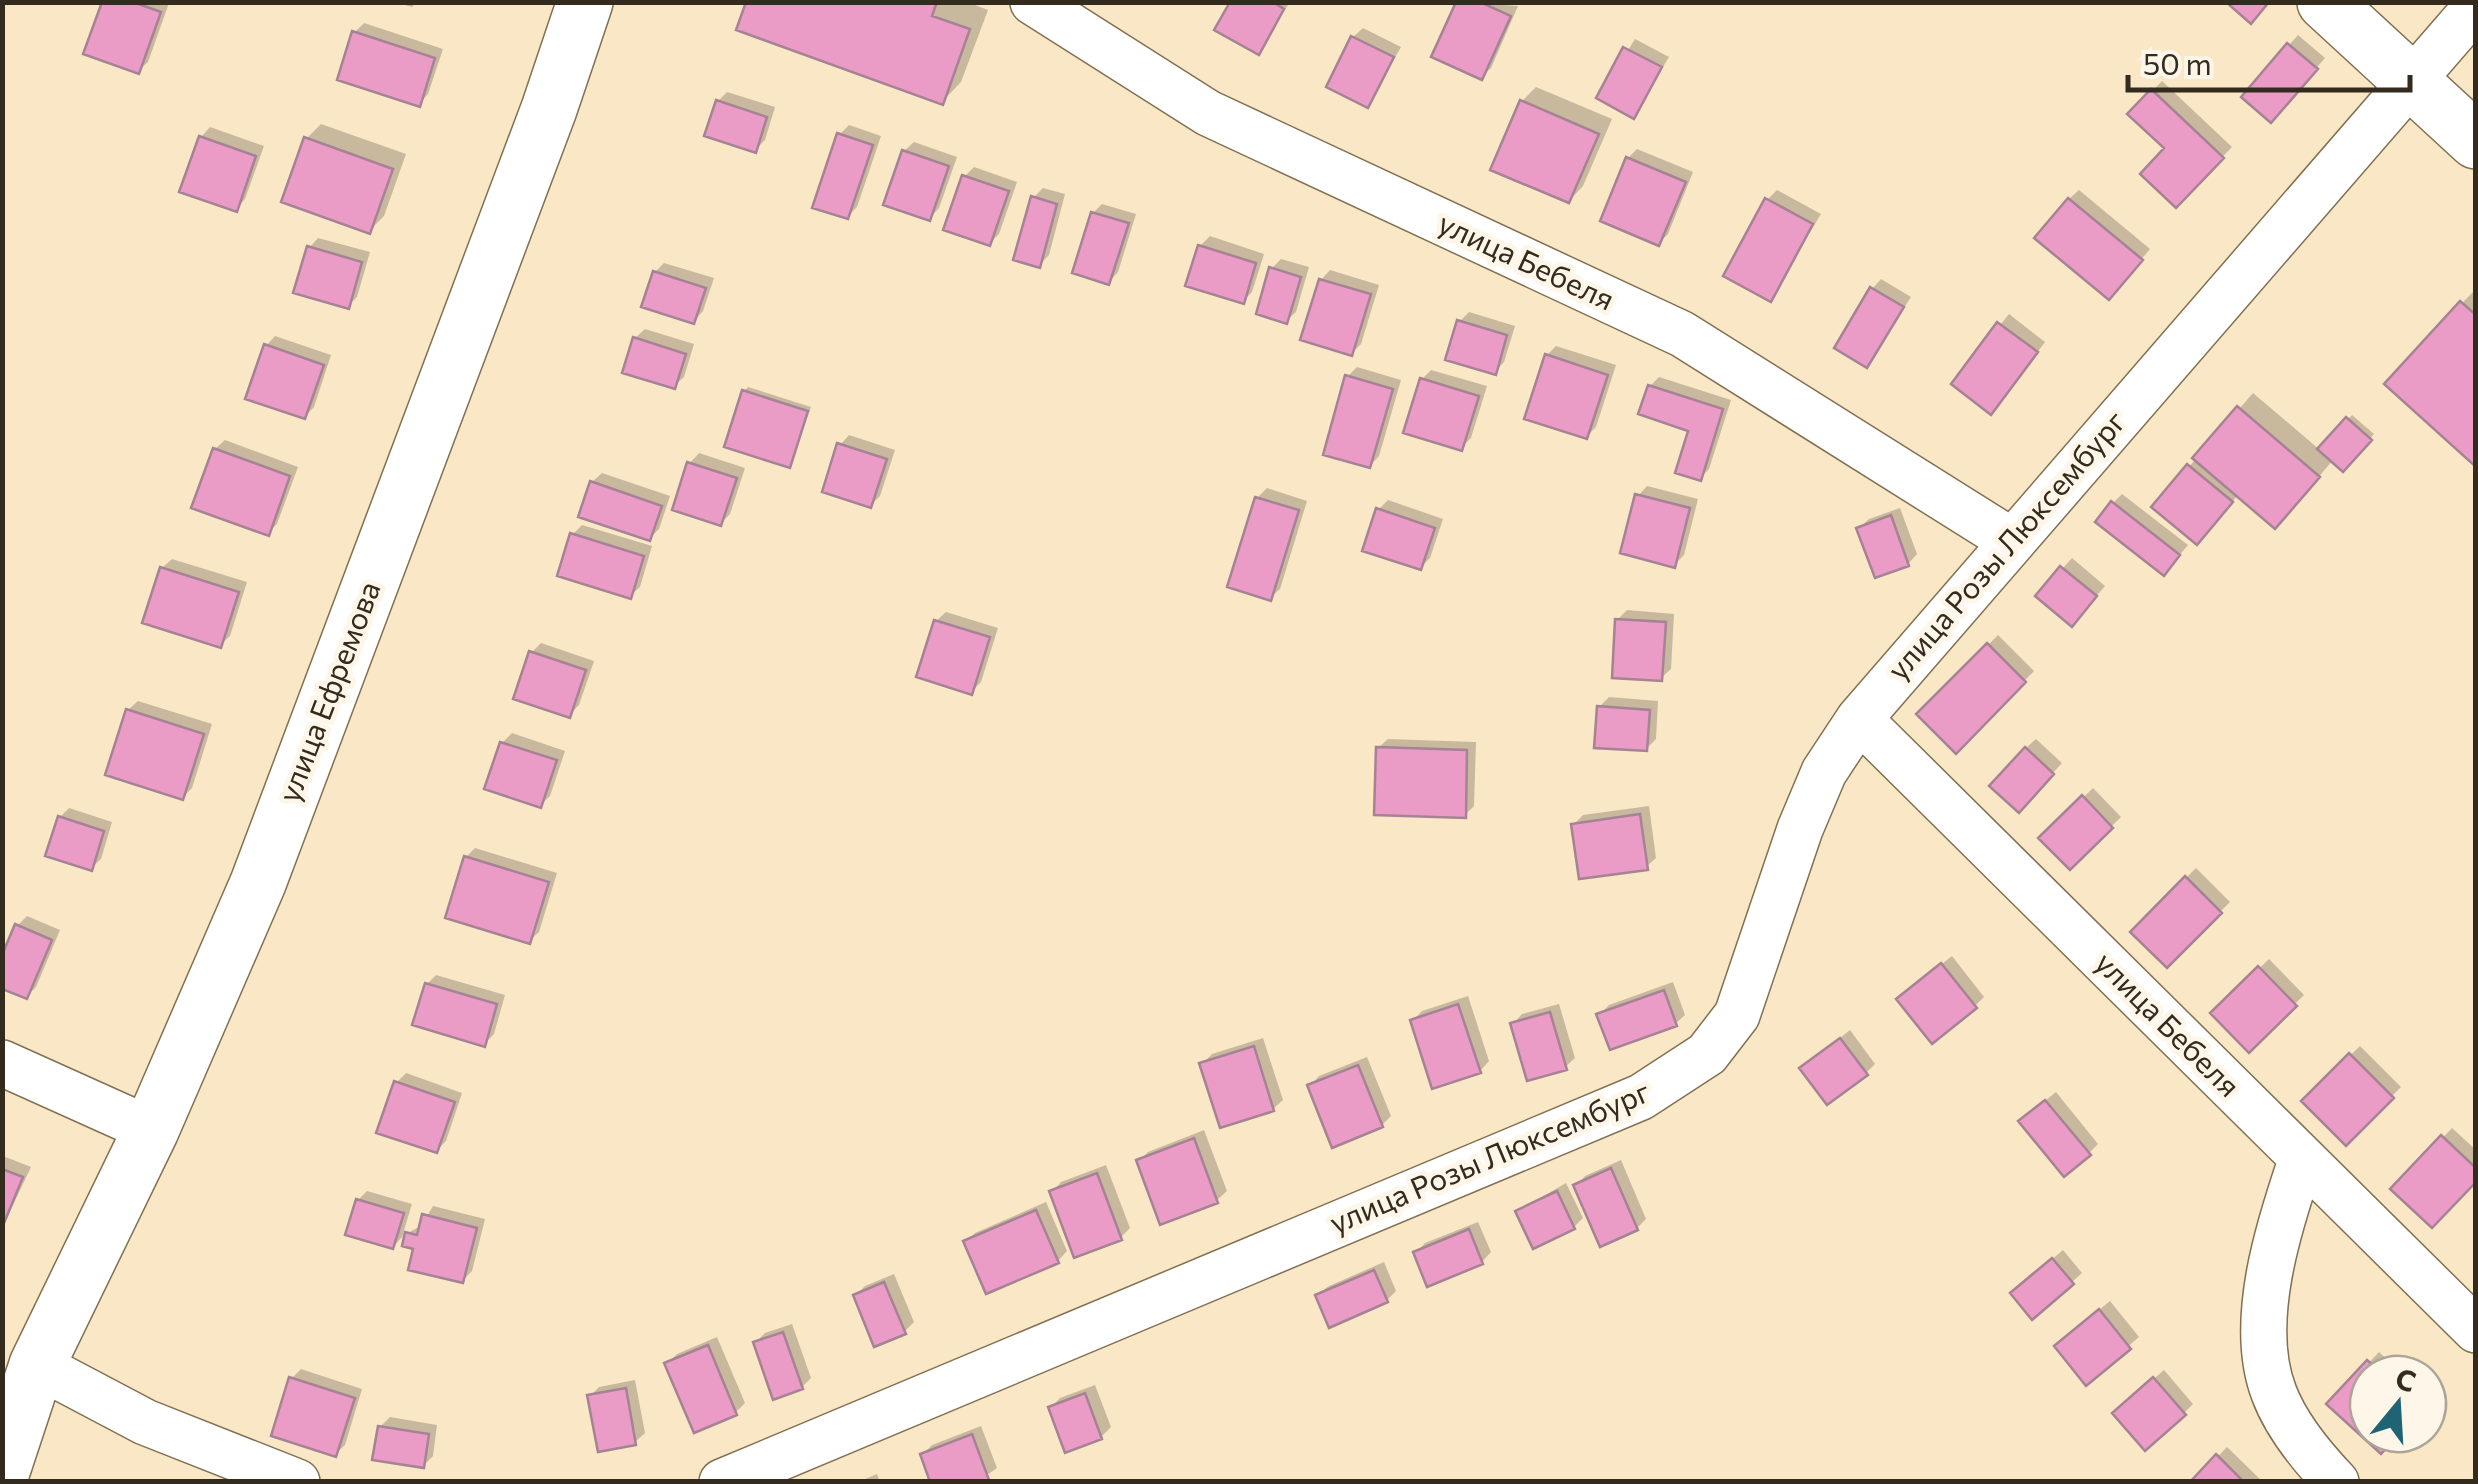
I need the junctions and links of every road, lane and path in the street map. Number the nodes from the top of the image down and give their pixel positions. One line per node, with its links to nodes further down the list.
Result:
1 (584, 2): 10 (main road, улица Ефремова)
2 (1033, 2): 7 (street, улица Бебеля)
3 (2324, 2): 5 (main road)
4 (2476, 7): 5 (street, улица Розы Люксембург)
5 (2410, 81): 6 (main road); 7 (street, улица Розы Люксембург)
6 (2476, 141)
7 (2010, 540): 8 (street, улица Розы Люксембург)
8 (1859, 719): 11 (street, улица Бебеля); 17 (street, улица Розы Люксембург)
9 (2, 1062): 10 (street)
10 (152, 1130): 13 (main road, улица Ефремова)
11 (2302, 1158): 12 (street, улица Бебеля); 18 (street)
12 (2476, 1330)
13 (37, 1365): 14 (main road); 15 (main road); 16 (street)
14 (2, 1414)
15 (2, 1472)
16 (297, 1482)
17 (722, 1482)
18 (2336, 1482)

